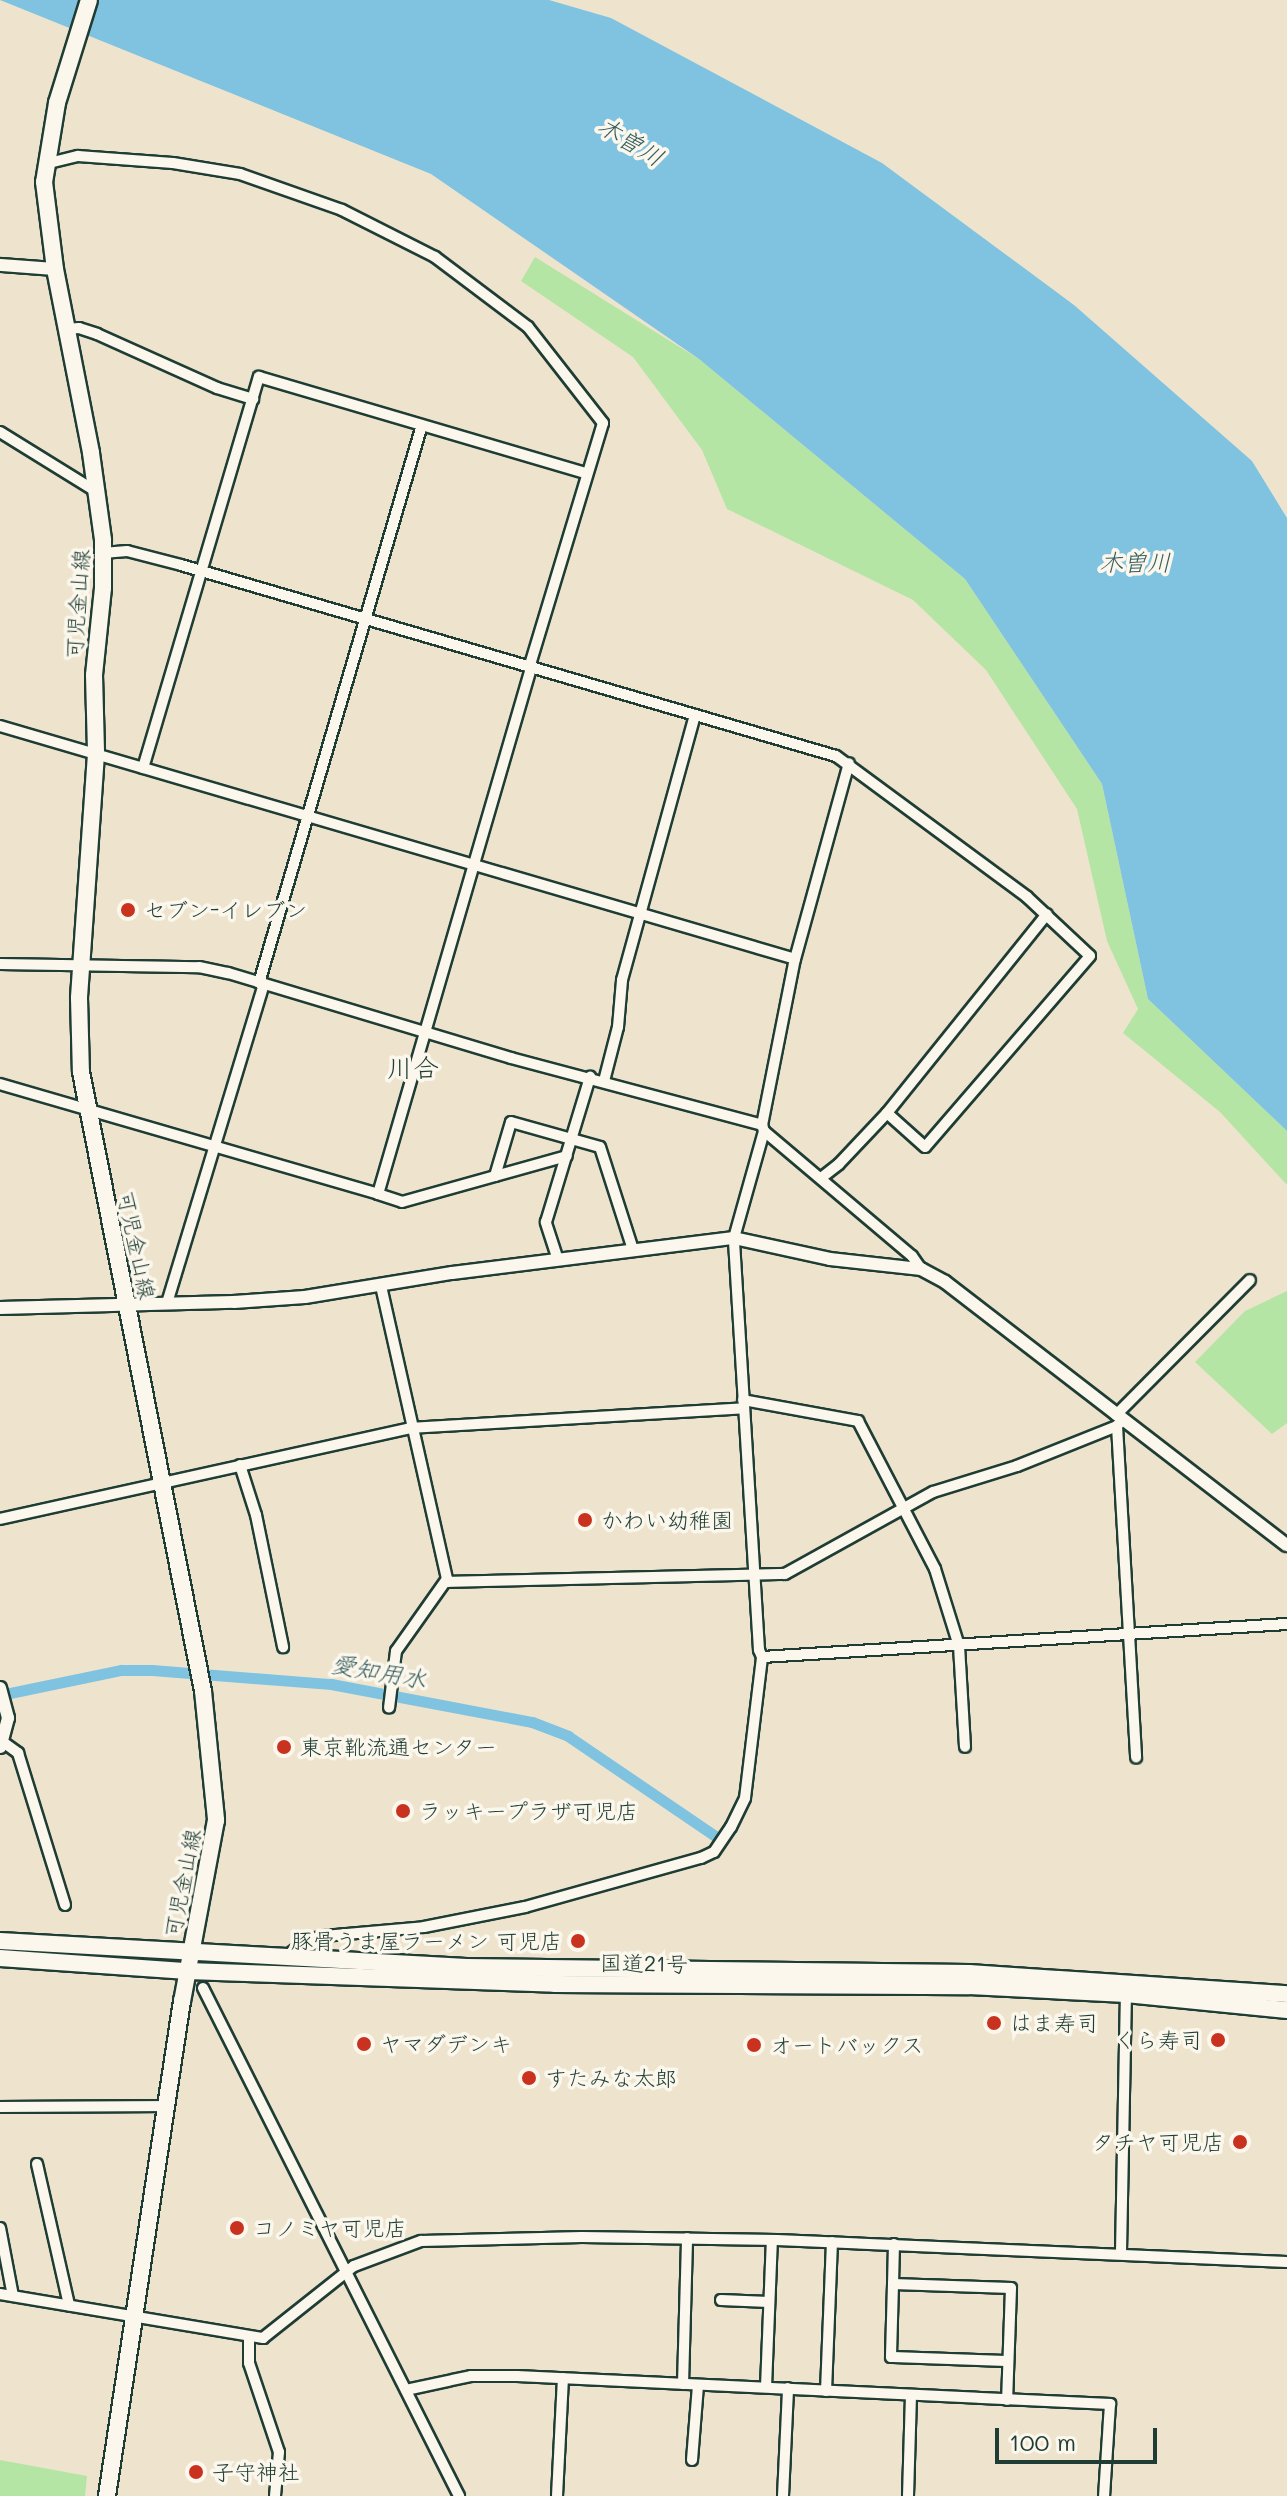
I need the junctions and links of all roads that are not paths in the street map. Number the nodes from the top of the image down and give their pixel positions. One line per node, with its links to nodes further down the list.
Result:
1 (89, 0): 2 (main road, 可児金山線)
2 (45, 164): 4 (main road, 可児金山線); 9 (street)
3 (0, 265): 4 (street)
4 (55, 269): 5 (main road, 可児金山線)
5 (67, 329): 6 (street); 10 (main road, 可児金山線)
6 (253, 399): 7 (street); 12 (street)
7 (422, 425): 9 (street); 13 (street)
8 (0, 432): 10 (street)
9 (585, 473): 14 (street)
10 (98, 492): 11 (main road, 可児金山線)
11 (103, 553): 12 (street); 17 (main road, 可児金山線)
12 (202, 571): 13 (street); 19 (street)
13 (366, 618): 14 (street); 20 (street)
14 (530, 668): 15 (street); 21 (street)
15 (695, 715): 18 (street); 22 (street)
16 (0, 726): 17 (street)
17 (96, 754): 19 (street); 26 (main road, 可児金山線)
18 (849, 763): 23 (street); 24 (street)
19 (143, 768): 20 (street)
20 (309, 817): 21 (street); 27 (street)
21 (475, 865): 22 (street); 28 (street)
22 (641, 914): 24 (street); 30 (street)
23 (1047, 914): 33 (street); 33 (street)
24 (795, 959): 34 (street)
25 (0, 964): 26 (street)
26 (81, 965): 27 (street); 32 (main road, 可児金山線)
27 (262, 983): 28 (street); 36 (street)
28 (425, 1030): 29 (street); 40 (street)
29 (590, 1077): 30 (street); 35 (street)
30 (604, 1081): 34 (street)
31 (0, 1084): 32 (street)
32 (87, 1110): 36 (street); 48 (main road, 可児金山線)
33 (887, 1113): 39 (street)
34 (763, 1128): 39 (street); 41 (street)
35 (572, 1138): 37 (street); 38 (street); 42 (street)
36 (214, 1148): 40 (street); 47 (street)
37 (567, 1156): 38 (street); 43 (street)
38 (495, 1176): 40 (street)
39 (821, 1178): 44 (street)
40 (378, 1194)
41 (734, 1238): 42 (street); 44 (street); 50 (street)
42 (633, 1250): 43 (street)
43 (558, 1260): 46 (street)
44 (921, 1269): 51 (street)
45 (1250, 1280): 51 (street)
46 (381, 1286): 47 (street); 52 (street)
47 (167, 1303): 48 (street)
48 (127, 1304): 49 (street); 54 (main road, 可児金山線)
49 (0, 1308)
50 (743, 1404): 52 (street); 55 (street); 58 (street)
51 (1118, 1420): 55 (street); 57 (street); 61 (street)
52 (410, 1428): 53 (street); 59 (street)
53 (240, 1465): 54 (street); 63 (street)
54 (162, 1482): 56 (street); 73 (main road, 可児金山線)
55 (905, 1508): 58 (street); 62 (street)
56 (0, 1519)
57 (1287, 1545)
58 (755, 1572): 59 (street); 64 (street)
59 (447, 1579): 66 (street)
60 (1287, 1624): 61 (street)
61 (1129, 1635): 62 (street); 70 (street)
62 (959, 1646): 64 (street); 69 (street)
63 (283, 1647)
64 (762, 1657): 74 (street)
65 (0, 1688): 67 (street)
66 (389, 1708)
67 (4, 1710): 68 (street)
68 (1, 1744): 71 (street)
69 (965, 1747)
70 (1136, 1757)
71 (65, 1905)
72 (0, 1941): 73 (main road, 国道21号)
73 (191, 1950): 74 (main road, 国道21号); 76 (main road, 可児金山線)
74 (287, 1956): 79 (main road, 国道21号)
75 (0, 1958): 76 (main road, 国道21号)
76 (188, 1971): 78 (main road, 国道21号); 81 (main road, 可児金山線)
77 (203, 1988): 91 (street)
78 (1126, 1994): 80 (main road, 国道21号); 89 (street)
79 (1287, 1994)
80 (1287, 2010)
81 (166, 2106): 82 (street); 98 (main road, 可児金山線)
82 (0, 2107)
83 (37, 2164): 97 (street)
84 (0, 2228): 94 (street)
85 (687, 2238): 86 (street); 91 (street); 102 (street)
86 (772, 2240): 87 (street); 96 (street)
87 (832, 2242): 88 (street); 107 (street)
88 (894, 2244): 89 (street); 92 (street)
89 (1121, 2252): 90 (street)
90 (1287, 2262)
91 (346, 2272): 99 (street); 106 (street)
92 (893, 2284): 100 (street); 100 (street)
93 (0, 2294): 94 (street)
94 (13, 2296): 97 (street)
95 (721, 2300): 96 (street)
96 (769, 2302): 104 (street)
97 (69, 2305): 98 (street)
98 (134, 2314): 99 (street); 111 (main road, 可児金山線)
99 (249, 2338): 112 (street)
100 (1008, 2361): 109 (street)
101 (563, 2378): 102 (street); 106 (street); 114 (street)
102 (683, 2384): 103 (street)
103 (698, 2385): 104 (street); 110 (street)
104 (766, 2387): 105 (street)
105 (788, 2388): 107 (street); 115 (street)
106 (406, 2390): 113 (street)
107 (826, 2391): 108 (street)
108 (911, 2395): 109 (street); 116 (street)
109 (1007, 2400): 117 (street)
110 (692, 2460)
111 (107, 2496)
112 (275, 2496)
113 (459, 2496)
114 (557, 2496)
115 (783, 2496)
116 (908, 2496)
117 (1104, 2496)

